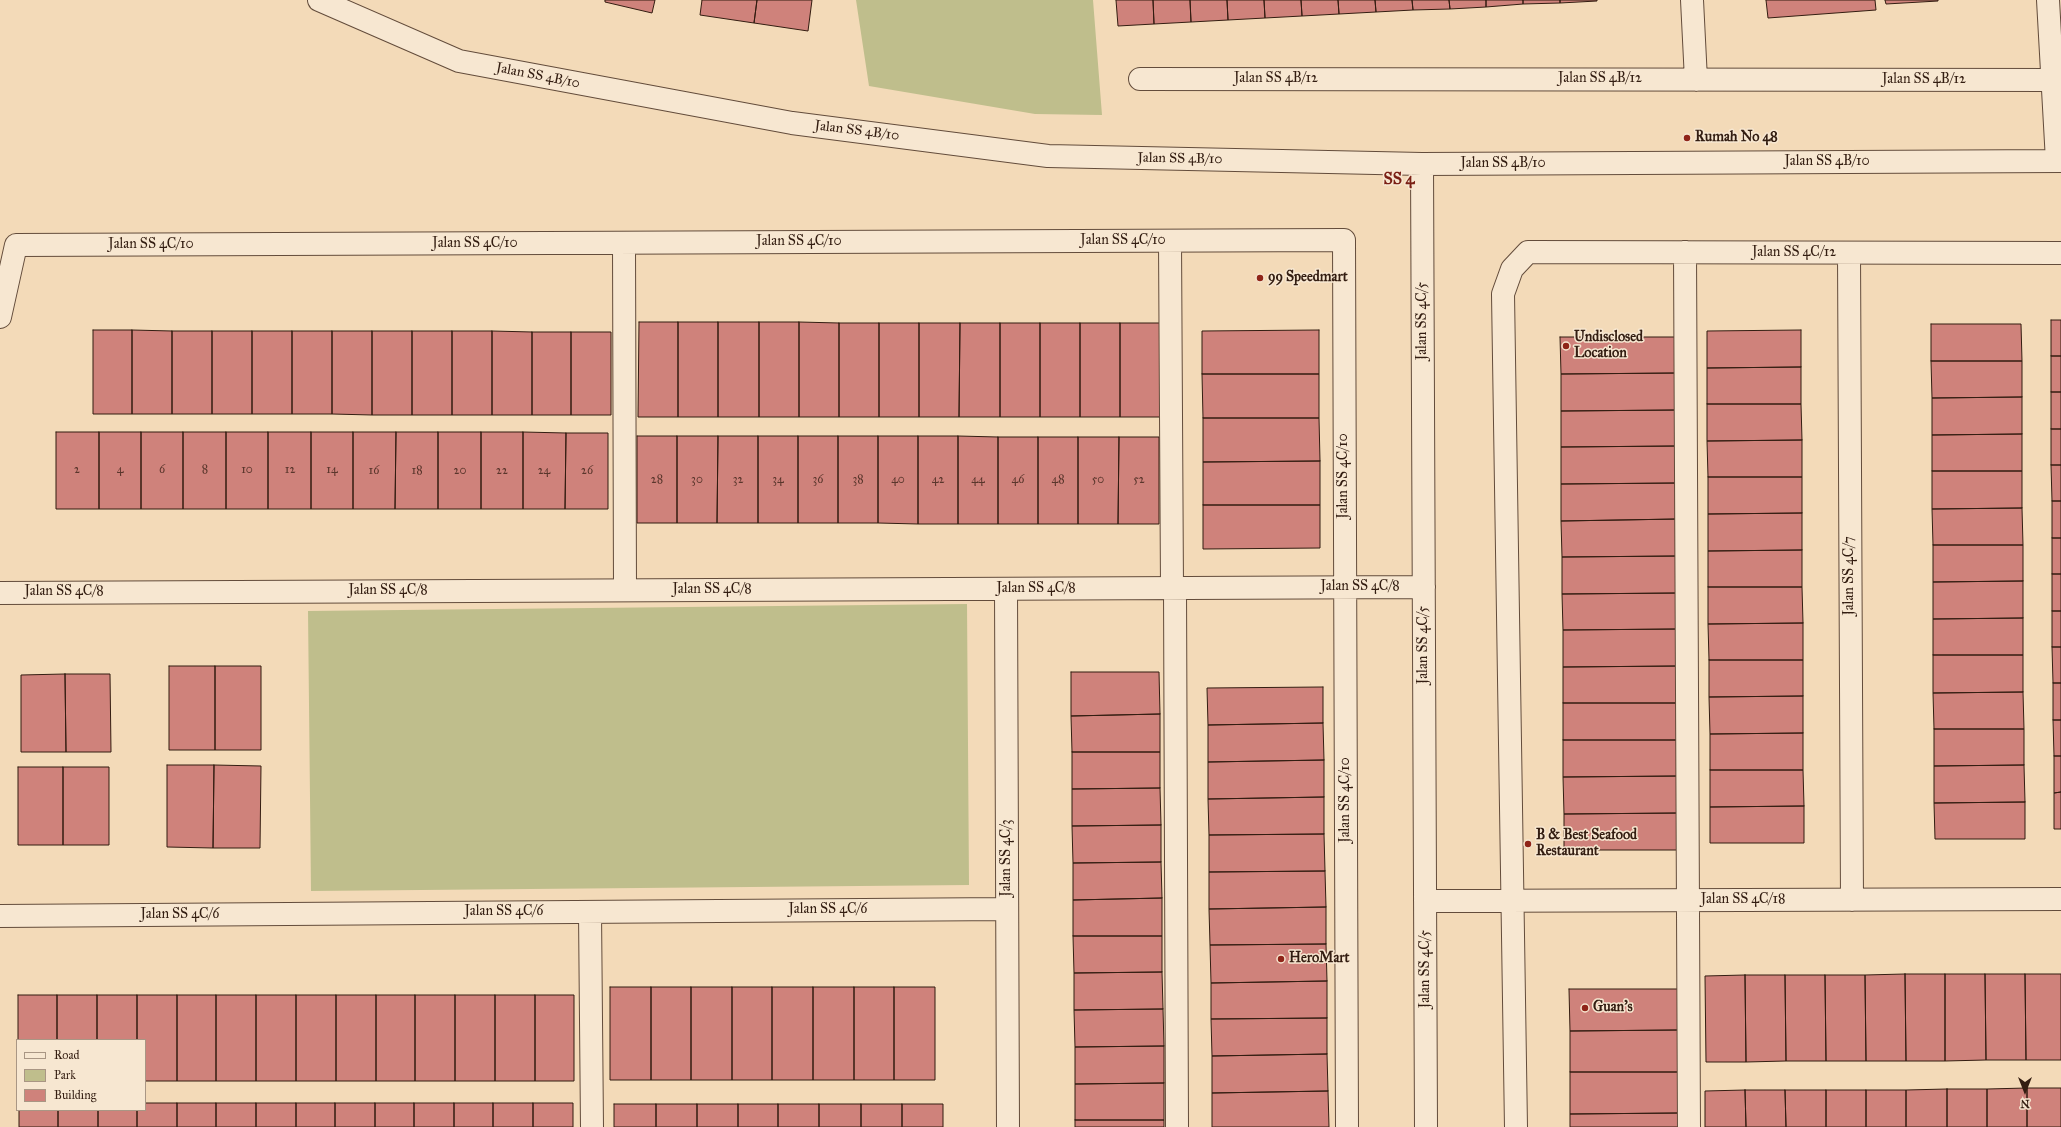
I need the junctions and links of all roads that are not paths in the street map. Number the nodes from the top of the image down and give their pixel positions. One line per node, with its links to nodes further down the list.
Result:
1 (318, 0): 8 (street, Jalan SS 4B/10)
2 (1692, 0): 5 (street)
3 (2048, 0): 6 (street)
4 (1140, 79): 5 (street, Jalan SS 4B/12)
5 (1696, 80): 6 (street, Jalan SS 4B/12)
6 (2057, 80): 7 (street)
7 (2059, 161): 8 (street, Jalan SS 4B/10)
8 (1422, 164): 16 (street, Jalan SS 4C/5)
9 (1170, 241): 10 (street, Jalan SS 4C/10); 15 (street, Jalan SS 4C/10); 17 (street)
10 (624, 243): 14 (street, Jalan SS 4C/10); 19 (street)
11 (1685, 252): 12 (street, Jalan SS 4C/12); 22 (street); 25 (street, Jalan SS 4C/12)
12 (1849, 253): 13 (street, Jalan SS 4C/12); 23 (street, Jalan SS 4C/7)
13 (2061, 253)
14 (0, 317)
15 (1345, 587): 16 (street, Jalan SS 4C/8); 17 (street, Jalan SS 4C/8); 32 (street, Jalan SS 4C/10)
16 (1424, 587): 24 (street, Jalan SS 4C/5)
17 (1174, 588): 18 (street, Jalan SS 4C/8); 31 (street)
18 (1006, 589): 19 (street, Jalan SS 4C/8); 26 (street, Jalan SS 4C/3)
19 (625, 590): 20 (street, Jalan SS 4C/8)
20 (0, 593)
21 (2061, 899): 23 (street, Jalan SS 4C/18)
22 (1688, 900): 23 (street, Jalan SS 4C/18); 25 (street, Jalan SS 4C/18); 35 (street)
23 (1852, 900)
24 (1425, 901): 25 (street, Jalan SS 4C/18); 33 (street, Jalan SS 4C/5)
25 (1514, 901): 34 (street)
26 (1008, 909): 27 (street, Jalan SS 4C/6); 30 (street, Jalan SS 4C/3)
27 (590, 912): 28 (street, Jalan SS 4C/6); 29 (street)
28 (0, 916)
29 (592, 1127)
30 (1008, 1127)
31 (1177, 1127)
32 (1347, 1127)
33 (1426, 1127)
34 (1516, 1127)
35 (1689, 1127)

